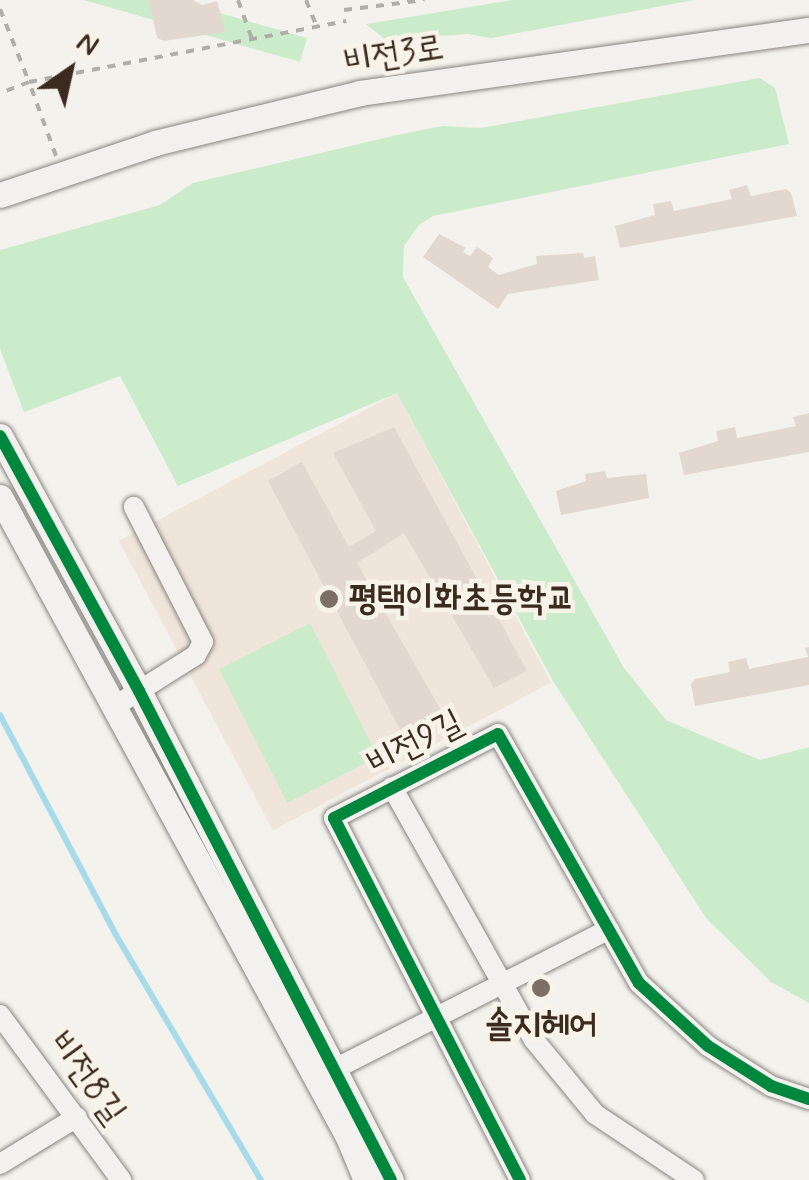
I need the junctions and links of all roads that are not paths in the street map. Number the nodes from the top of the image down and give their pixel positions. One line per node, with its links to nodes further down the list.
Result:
1 (809, 30): 2 (street, 비전3로)
2 (0, 195)
3 (0, 436): 6 (street)
4 (0, 496): 7 (street)
5 (134, 507): 6 (street)
6 (139, 691): 7 (street); 13 (street)
7 (115, 706): 13 (street)
8 (392, 786): 9 (street, 비전9길); 10 (street, 비전9길); 12 (street, 비전9길)
9 (609, 930): 10 (street); 14 (street, 비전9길)
10 (504, 986): 12 (street); 21 (street, 비전9길)
11 (0, 1015): 15 (street, 비전8길)
12 (438, 1017): 13 (street); 20 (street, 비전9길)
13 (326, 1074): 18 (street); 19 (street)
14 (809, 1099)
15 (76, 1116): 16 (street); 17 (street, 비전8길)
16 (1, 1160)
17 (122, 1180)
18 (366, 1180)
19 (391, 1180)
20 (520, 1180)
21 (694, 1180)

